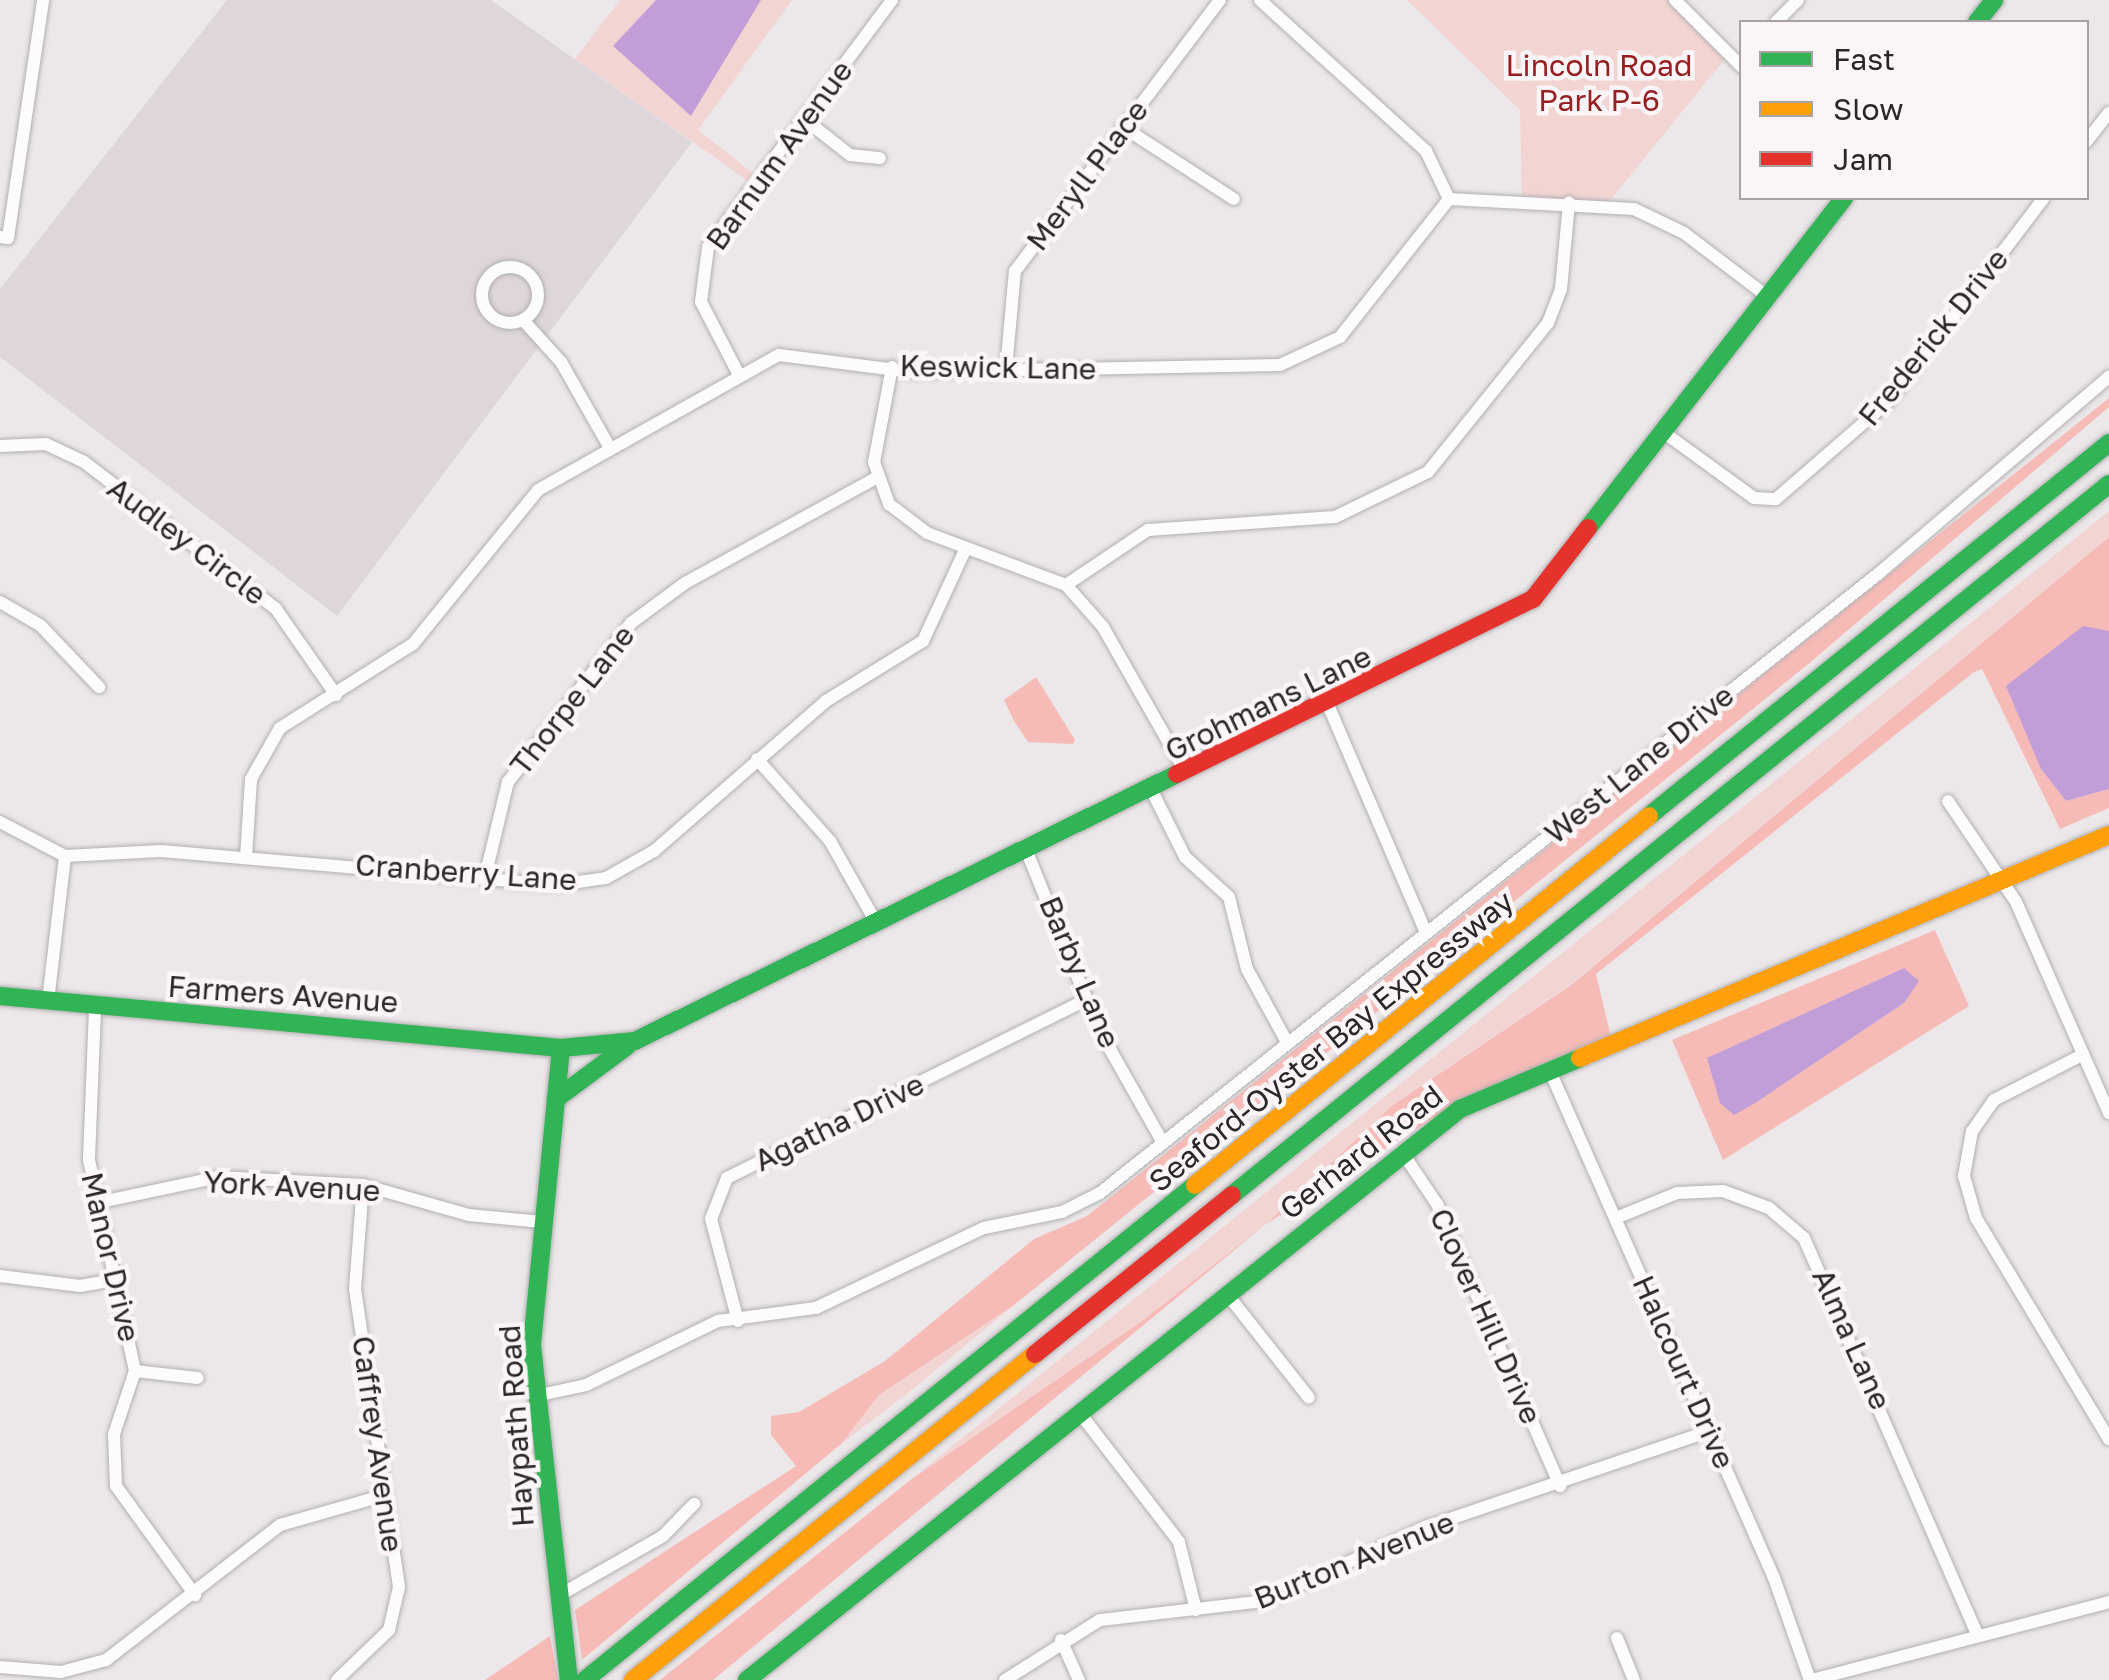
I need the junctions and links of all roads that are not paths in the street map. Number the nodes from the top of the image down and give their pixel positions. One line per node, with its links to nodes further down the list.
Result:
1 (43, 0): 21 (street)
2 (892, 0): 12 (street, Barnum Avenue)
3 (1220, 0): 13 (street, Meryll Place)
4 (1260, 0): 16 (street)
5 (1675, 0): 10 (street)
6 (1798, 0): 8 (street)
7 (1994, 0): 9 (main road)
8 (1778, 20)
9 (1979, 20)
10 (1739, 61)
11 (2109, 113): 14 (street)
12 (803, 118): 15 (street); 26 (street, Barnum Avenue)
13 (1123, 127): 17 (street); 25 (street, Meryll Place)
14 (2089, 138)
15 (880, 158)
16 (1448, 199): 20 (street); 25 (street, Keswick Lane)
17 (1234, 200)
18 (1842, 200): 22 (main road, Grohmans Lane)
19 (2042, 200): 28 (street, Frederick Drive)
20 (1569, 202): 22 (street); 35 (street)
21 (4, 237)
22 (1768, 296): 28 (main road, Grohmans Lane)
23 (523, 320): 23 (street); 31 (street)
24 (892, 366): 25 (street, Keswick Lane); 26 (street, Keswick Lane); 32 (street)
25 (1006, 369)
26 (738, 373): 31 (street, Keswick Lane)
27 (2109, 377): 52 (street, West Lane Drive)
28 (1666, 434): 39 (main road, Grohmans Lane)
29 (2109, 443): 92 (main road, Seaford-Oyster Bay Expressway)
30 (0, 446): 38 (street, Audley Circle)
31 (609, 446): 38 (street, Keswick Lane)
32 (876, 478): 34 (street); 50 (street, Thorpe Lane)
33 (2109, 484): 95 (main road, Seaford-Oyster Bay Expressway)
34 (966, 548): 35 (street); 40 (street, Cranberry Lane)
35 (1066, 585): 41 (street)
36 (0, 602): 37 (street)
37 (99, 687)
38 (336, 696): 48 (street, Keswick Lane)
39 (1328, 705): 41 (main road, Grohmans Lane); 52 (street)
40 (757, 759): 50 (street, Cranberry Lane); 51 (street)
41 (1186, 773): 42 (main road, Grohmans Lane)
42 (1152, 791): 46 (main road, Grohmans Lane); 58 (street)
43 (1948, 801): 49 (street)
44 (0, 822): 47 (street)
45 (2109, 834): 49 (main road, Gerhard Road)
46 (1027, 852): 51 (main road, Grohmans Lane); 54 (street, Barby Lane)
47 (65, 856): 48 (street, Cranberry Lane); 55 (street)
48 (246, 857): 50 (street, Cranberry Lane)
49 (2000, 876): 60 (street); 61 (main road, Gerhard Road)
50 (485, 877)
51 (878, 924): 57 (main road, Grohmans Lane)
52 (1426, 933): 58 (street, West Lane Drive)
53 (0, 996): 55 (main road, Farmers Avenue)
54 (1087, 1000): 64 (street, Barby Lane); 73 (street, Agatha Drive)
55 (48, 1001): 56 (main road, Farmers Avenue)
56 (94, 1009): 59 (main road, Farmers Avenue); 67 (street, Manor Drive)
57 (635, 1041): 59 (main road, Grohmans Lane); 62 (main road)
58 (1288, 1044): 64 (street, West Lane Drive)
59 (562, 1048): 62 (main road, Haypath Road)
60 (2082, 1056): 63 (street); 80 (street)
61 (1548, 1069): 65 (main road, Gerhard Road); 68 (street, Halcourt Drive)
62 (556, 1099): 69 (main road, Haypath Road)
63 (2109, 1113)
64 (1164, 1143): 73 (street, West Lane Drive)
65 (1402, 1152): 72 (main road, Gerhard Road); 81 (street, Clover Hill Drive)
66 (363, 1186): 67 (street, York Avenue); 69 (street, York Avenue); 82 (street, Caffrey Avenue)
67 (101, 1202): 71 (street, Manor Drive)
68 (1616, 1218): 79 (street, Halcourt Drive); 88 (street, Alma Lane)
69 (542, 1222): 76 (main road, Haypath Road)
70 (0, 1276): 71 (street)
71 (118, 1279): 74 (street, Manor Drive)
72 (1227, 1294): 77 (street); 78 (main road, Gerhard Road)
73 (738, 1321): 76 (street, West Lane Drive)
74 (136, 1371): 75 (street); 84 (street, Manor Drive)
75 (198, 1378)
76 (535, 1396): 85 (main road, Haypath Road)
77 (1309, 1398)
78 (1079, 1412): 87 (street); 96 (main road, Gerhard Road)
79 (1709, 1431): 81 (street, Burton Avenue); 100 (street, Halcourt Drive)
80 (2109, 1440)
81 (1560, 1486): 87 (street, Burton Avenue)
82 (386, 1495): 84 (street); 93 (street, Caffrey Avenue)
83 (694, 1504): 85 (street)
84 (195, 1595): 91 (street)
85 (558, 1596): 94 (main road, Haypath Road)
86 (2109, 1602): 88 (street)
87 (1196, 1610): 90 (street, Burton Avenue)
88 (1977, 1634): 100 (street)
89 (1617, 1638): 99 (street)
90 (1060, 1640): 97 (street, Burton Avenue); 98 (street)
91 (0, 1667)
92 (588, 1678)
93 (337, 1680)
94 (569, 1680)
95 (633, 1680)
96 (746, 1680)
97 (1005, 1680)
98 (1079, 1680)
99 (1634, 1680)
100 (1811, 1680)

